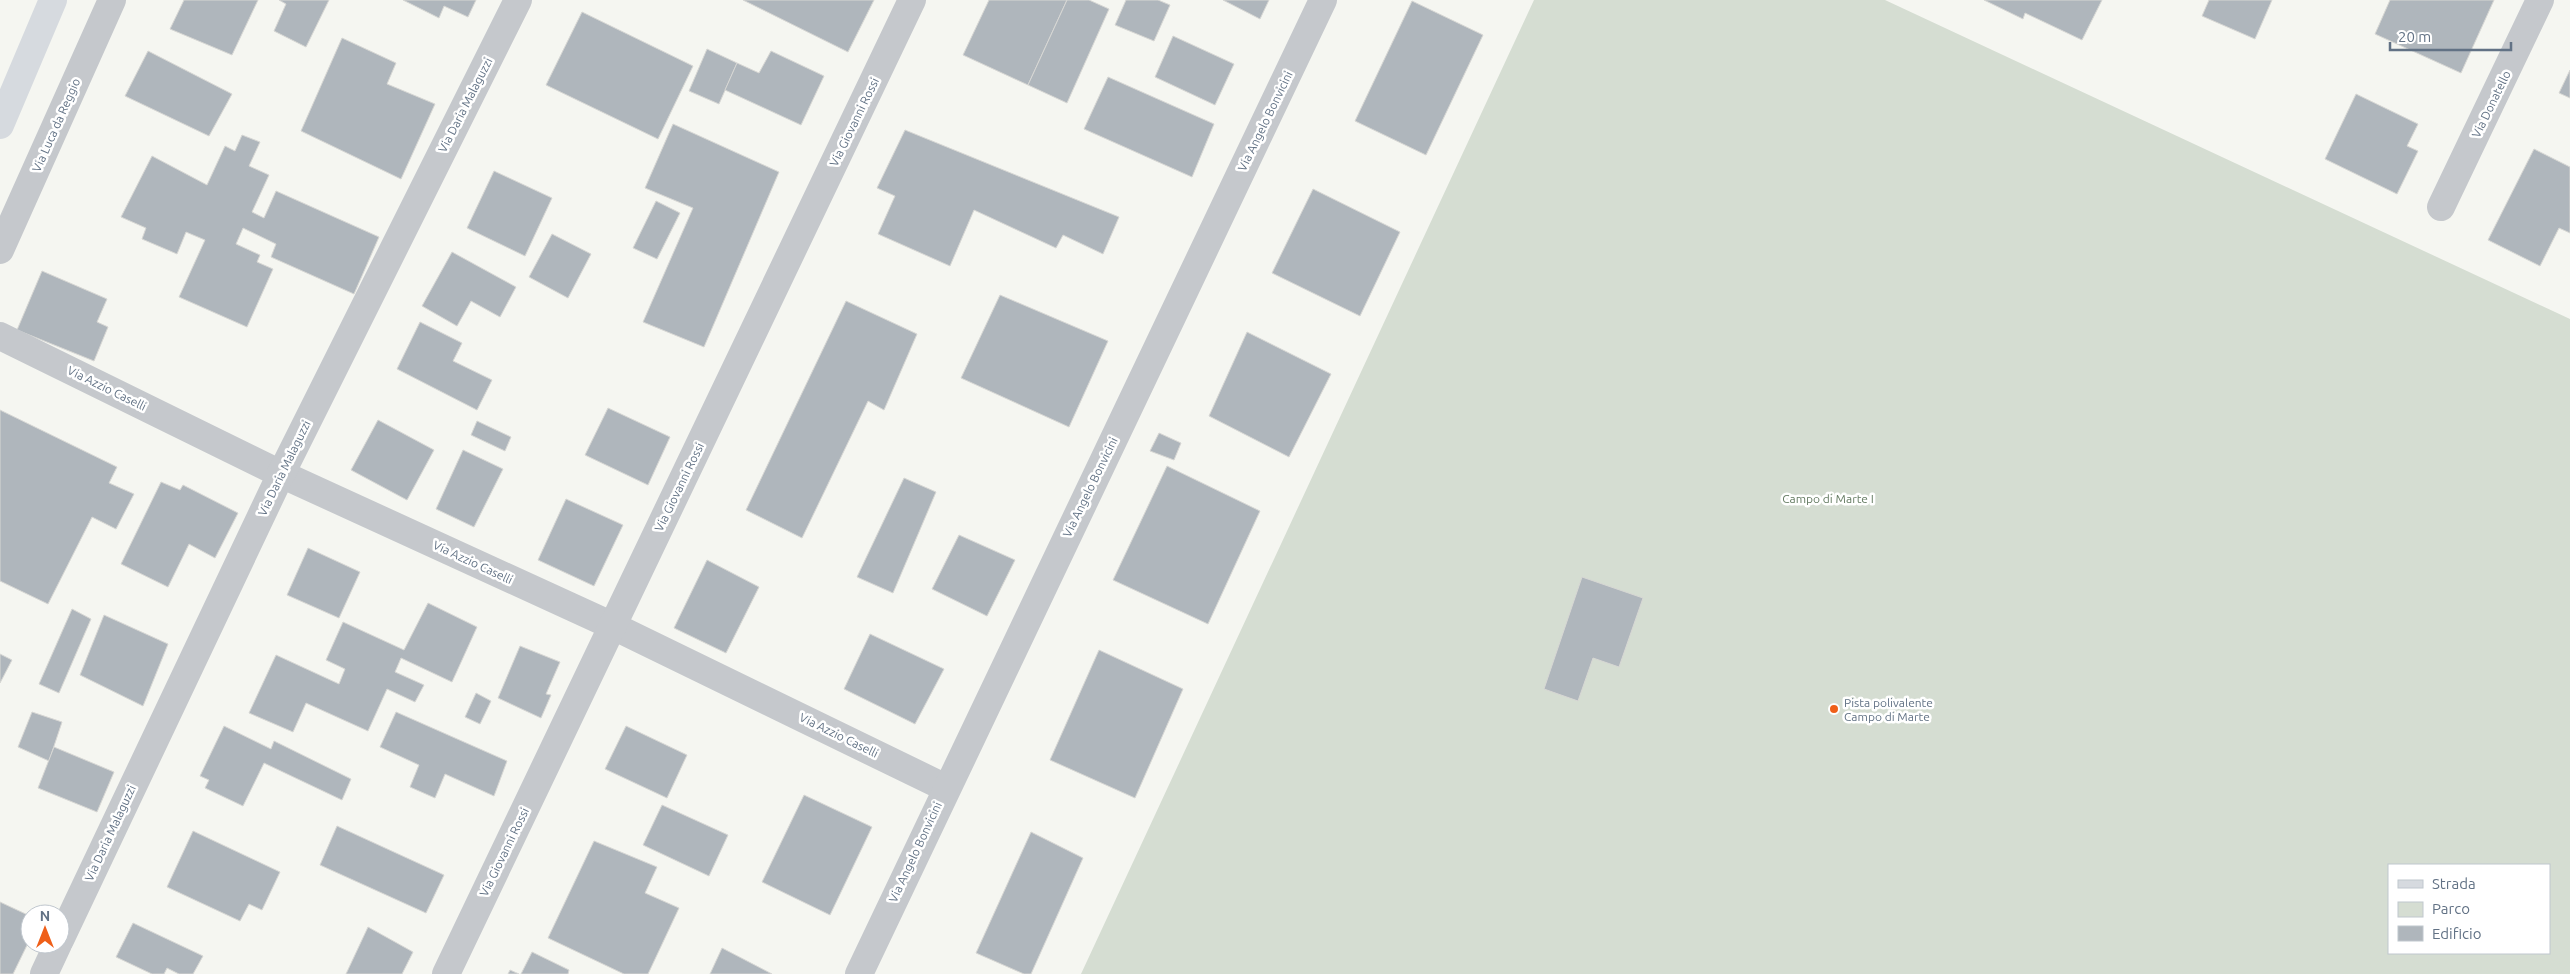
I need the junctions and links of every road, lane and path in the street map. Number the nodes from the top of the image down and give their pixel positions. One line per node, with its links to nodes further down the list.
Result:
1 (54, 0): 7 (main road)
2 (112, 0): 9 (street, Via Luca da Reggio)
3 (518, 0): 11 (street, Via Daria Malaguzzi)
4 (912, 0): 12 (street, Via Giovanni Rossi)
5 (1323, 0): 13 (street, Via Angelo Bonvicini)
6 (2540, 0): 8 (street, Via Donatello)
7 (0, 125)
8 (2441, 208)
9 (0, 250)
10 (0, 336): 11 (street, Via Azzio Caselli)
11 (281, 474): 12 (street, Via Azzio Caselli); 14 (street, Via Daria Malaguzzi)
12 (613, 626): 13 (street, Via Azzio Caselli); 17 (street, Via Giovanni Rossi)
13 (946, 788): 18 (street, Via Angelo Bonvicini)
14 (70, 919)
15 (53, 954): 16 (street)
16 (44, 974)
17 (446, 974)
18 (859, 974)

